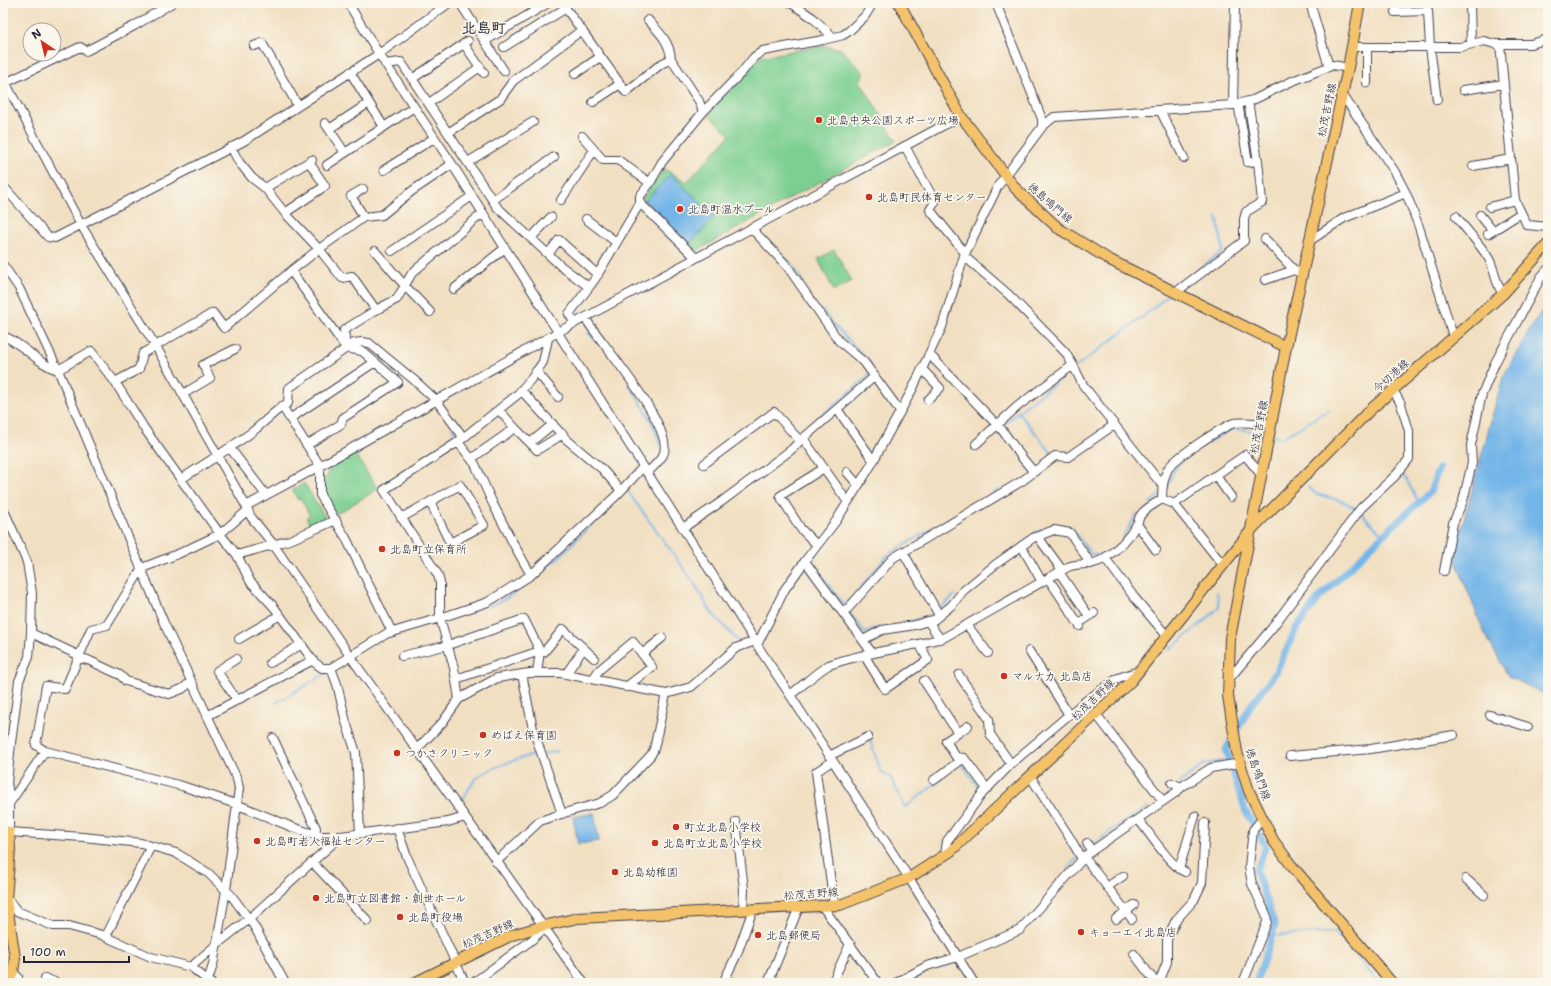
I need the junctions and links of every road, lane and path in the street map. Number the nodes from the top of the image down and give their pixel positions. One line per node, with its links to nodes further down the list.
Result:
1 (172, 3): 38 (street)
2 (348, 3): 28 (street)
3 (449, 3): 28 (street)
4 (460, 3): 20 (street)
5 (548, 3): 20 (street)
6 (791, 3): 18 (street)
7 (873, 3): 18 (street)
8 (899, 3): 54 (main road, 徳島鳴門線)
9 (996, 3): 57 (street)
10 (1235, 3): 49 (street)
11 (1360, 3): 25 (main road, 松茂吉野線)
12 (1470, 3): 21 (street)
13 (564, 6): 17 (street); 24 (street)
14 (1311, 6): 32 (street)
15 (1395, 12): 27 (street)
16 (648, 20): 30 (street)
17 (582, 30): 29 (street); 58 (street)
18 (833, 37): 53 (street)
19 (1548, 39): 22 (street)
20 (485, 41): 34 (street)
21 (1471, 44): 22 (street); 27 (street)
22 (1500, 44): 41 (street)
23 (254, 46): 50 (street)
24 (504, 47)
25 (1351, 47): 26 (street); 33 (main road, 松茂吉野線)
26 (1367, 47): 27 (street); 39 (street)
27 (1430, 47): 45 (street)
28 (379, 54): 31 (street); 35 (street)
29 (600, 57): 36 (street); 40 (street)
30 (671, 59): 40 (street); 53 (street)
31 (385, 64): 37 (street); 51 (street)
32 (1329, 67): 33 (street); 44 (street)
33 (1348, 68): 43 (main road, 松茂吉野線)
34 (504, 71)
35 (350, 72): 47 (street); 50 (street)
36 (575, 74)
37 (412, 78): 48 (street); 48 (street)
38 (4, 81): 94 (street)
39 (1367, 83)
40 (620, 84): 46 (street)
41 (1504, 84): 42 (street); 67 (street)
42 (1462, 90)
43 (1342, 94): 79 (street); 99 (main road, 松茂吉野線)
44 (1248, 100): 49 (street); 68 (street)
45 (1437, 100)
46 (593, 102)
47 (369, 103): 56 (street); 64 (street)
48 (429, 104): 58 (street)
49 (1236, 104): 52 (street); 68 (street)
50 (298, 106): 62 (street)
51 (414, 106): 56 (street); 60 (street)
52 (1160, 110): 57 (street); 66 (street)
53 (703, 112): 75 (street)
54 (961, 116): 61 (street); 74 (main road, 徳島鳴門線)
55 (533, 122): 69 (street)
56 (384, 127): 64 (street)
57 (1042, 127): 74 (street)
58 (448, 133): 69 (street)
59 (582, 136): 63 (street)
60 (434, 138): 70 (street); 73 (street)
61 (905, 146): 96 (street); 107 (street)
62 (231, 147): 77 (street); 94 (street)
63 (594, 150): 75 (street); 82 (street)
64 (345, 153): 71 (street)
65 (554, 157): 81 (street)
66 (1184, 158)
67 (1511, 159): 72 (street); 83 (street)
68 (1258, 161): 118 (street)
69 (468, 162): 81 (street)
70 (452, 164): 80 (street); 91 (street)
71 (327, 165)
72 (1473, 166)
73 (384, 170)
74 (1006, 174): 107 (street); 118 (main road, 徳島鳴門線)
75 (650, 183): 84 (street)
76 (3, 186): 94 (street)
77 (265, 188): 86 (street); 86 (street)
78 (363, 189): 91 (street)
79 (1406, 193): 99 (street); 126 (street)
80 (472, 196): 87 (street); 105 (street)
81 (493, 200): 97 (street)
82 (561, 200)
83 (1515, 200): 85 (street); 88 (street)
84 (640, 203): 100 (street); 108 (street)
85 (1490, 206)
86 (285, 213): 103 (street)
87 (483, 213): 102 (street); 115 (street)
88 (1521, 213): 89 (street); 95 (street)
89 (1480, 215)
90 (1456, 216): 119 (street)
91 (364, 217): 103 (street)
92 (551, 217): 97 (street)
93 (586, 220): 100 (street)
94 (81, 225): 128 (street)
95 (1548, 227)
96 (751, 228): 108 (street); 138 (street)
97 (531, 238): 106 (street)
98 (1265, 239): 112 (street)
99 (1310, 240): 112 (main road, 松茂吉野線)
100 (616, 242): 113 (street)
101 (1548, 244): 119 (main road, 今切港線)
102 (505, 248): 117 (street); 124 (street)
103 (319, 249): 111 (street); 120 (street)
104 (375, 251): 115 (street)
105 (392, 251)
106 (548, 254): 113 (street); 116 (street)
107 (964, 254): 132 (street); 134 (street)
108 (696, 258): 122 (street)
109 (3, 265): 136 (street)
110 (1548, 269): 205 (street)
111 (290, 271): 128 (street); 130 (street)
112 (1299, 272): 114 (street); 129 (main road, 松茂吉野線)
113 (598, 275): 116 (street)
114 (1265, 280)
115 (405, 286): 120 (street); 121 (street)
116 (590, 287): 123 (street)
117 (454, 289)
118 (1176, 292): 129 (main road, 徳島鳴門線)
119 (1502, 294): 126 (main road, 今切港線)
120 (376, 310): 130 (street)
121 (430, 312)
122 (585, 318): 123 (street); 169 (street)
123 (575, 323): 124 (street)
124 (558, 332): 127 (street); 169 (street)
125 (3, 336): 136 (street)
126 (1453, 336): 141 (main road, 今切港線)
127 (548, 339): 137 (street); 144 (street)
128 (155, 345): 139 (street); 142 (street)
129 (1286, 347): 152 (main road, 松茂吉野線)
130 (346, 348): 133 (street); 144 (street); 146 (street)
131 (235, 349): 142 (street)
132 (929, 354): 135 (street); 154 (street)
133 (375, 362): 150 (street); 161 (street)
134 (1073, 364): 153 (street); 154 (street)
135 (922, 369): 145 (street); 149 (street)
136 (58, 370): 139 (street); 203 (street)
137 (536, 371): 140 (street); 143 (street)
138 (875, 376): 147 (street); 149 (street)
139 (115, 382): 174 (street)
140 (521, 390): 148 (street); 151 (street)
141 (1393, 390): 190 (main road, 今切港線); 247 (street)
142 (183, 394): 163 (street)
143 (558, 397)
144 (436, 400): 157 (street); 167 (street)
145 (928, 400)
146 (282, 406): 150 (street); 162 (street)
147 (836, 409): 158 (street); 165 (street)
148 (499, 410): 155 (street); 157 (street)
149 (900, 411): 165 (street)
150 (291, 418): 161 (street)
151 (553, 424): 156 (street); 159 (street)
152 (1272, 424): 173 (main road, 松茂吉野線); 176 (street)
153 (1114, 425): 171 (street); 176 (street)
154 (1000, 427): 160 (street); 171 (street)
155 (515, 428): 159 (street); 164 (street)
156 (563, 434): 159 (street); 177 (street)
157 (461, 439): 164 (street); 186 (street)
158 (801, 439): 166 (street); 168 (street); 189 (street)
159 (530, 443)
160 (976, 444)
161 (307, 445): 167 (street)
162 (230, 448): 163 (street); 178 (street)
163 (218, 456): 174 (street); 185 (street)
164 (474, 457): 206 (street)
165 (873, 460): 175 (street)
166 (704, 464)
167 (320, 466): 178 (street); 187 (street)
168 (824, 468): 181 (street); 194 (street)
169 (645, 470): 177 (street); 189 (street)
170 (847, 472): 175 (street)
171 (1034, 472): 196 (street)
172 (1216, 476): 173 (street); 179 (street); 183 (street)
173 (1262, 476): 190 (main road, 松茂吉野線)
174 (181, 479): 191 (street)
175 (858, 485): 181 (street)
176 (1162, 485): 180 (street)
177 (620, 491): 206 (street)
178 (266, 495): 185 (street)
179 (1230, 496)
180 (1162, 499): 183 (street); 188 (street)
181 (847, 501): 194 (street)
182 (430, 502): 182 (street); 186 (street)
183 (1174, 504): 202 (street)
184 (3, 508): 215 (street)
185 (247, 508): 191 (street); 193 (street)
186 (401, 518): 211 (street)
187 (336, 520): 193 (street); 214 (street)
188 (1137, 524): 195 (street); 199 (street)
189 (682, 528): 221 (street)
190 (1252, 529): 202 (main road, 松茂吉野線); 247 (main road, 徳島鳴門線)
191 (220, 534): 198 (street); 203 (street)
192 (1041, 541): 204 (street)
193 (273, 544): 198 (street); 231 (street)
194 (817, 545): 200 (street)
195 (1156, 550)
196 (903, 552): 208 (street); 210 (street)
197 (1025, 552): 207 (street)
198 (237, 555): 209 (street)
199 (1105, 558): 201 (street); 216 (street)
200 (805, 561): 208 (street); 221 (street)
201 (1091, 564): 204 (street); 210 (street)
202 (1223, 565): 216 (main road, 松茂吉野線)
203 (142, 568): 234 (street); 249 (street)
204 (1061, 571): 207 (street); 207 (street)
205 (1444, 571)
206 (531, 575): 211 (street)
207 (1045, 580): 213 (street)
208 (844, 613): 220 (street)
209 (280, 615): 218 (street); 222 (street)
210 (939, 615): 212 (street)
211 (440, 618): 214 (street); 223 (street)
212 (928, 621): 219 (street); 220 (street)
213 (967, 625): 219 (street); 229 (street)
214 (392, 632): 231 (street)
215 (31, 633): 234 (street); 278 (street)
216 (1167, 636): 240 (main road, 松茂吉野線)
217 (662, 638): 230 (street)
218 (239, 639)
219 (940, 639): 224 (street)
220 (863, 640): 228 (street)
221 (756, 643): 251 (street); 252 (street)
222 (302, 644): 237 (street); 238 (street)
223 (448, 645): 226 (street); 232 (street); 245 (street)
224 (920, 645): 228 (street); 233 (street)
225 (584, 648): 226 (street); 235 (street); 243 (street)
226 (540, 651): 241 (street); 245 (street)
227 (1030, 651): 256 (street)
228 (872, 653): 233 (street)
229 (988, 653)
230 (642, 654): 246 (street); 250 (street)
231 (350, 656): 239 (street); 265 (street)
232 (402, 656)
233 (864, 656): 252 (street)
234 (80, 657): 249 (street); 266 (street)
235 (594, 658)
236 (236, 660): 254 (street)
237 (313, 660): 239 (street); 254 (street)
238 (270, 663)
239 (331, 668): 289 (street)
240 (1139, 671): 255 (main road, 松茂吉野線); 256 (street)
241 (537, 673): 242 (street); 243 (street)
242 (522, 674): 253 (street); 280 (street)
243 (566, 674): 246 (street)
244 (960, 675): 271 (street)
245 (456, 679): 253 (street)
246 (593, 679): 250 (street)
247 (1229, 679): 270 (main road, 徳島鳴門線)
248 (924, 681): 261 (street)
249 (191, 682): 258 (street)
250 (626, 687): 251 (street)
251 (666, 694): 280 (street)
252 (790, 695): 269 (street)
253 (459, 699): 265 (street)
254 (237, 700): 258 (street)
255 (1096, 714): 272 (main road, 松茂吉野線); 277 (street)
256 (1069, 715): 271 (street)
257 (1490, 715): 260 (street)
258 (207, 716): 279 (street)
259 (968, 726): 261 (street)
260 (1528, 726)
261 (958, 733): 268 (street)
262 (1454, 735): 267 (street)
263 (868, 737): 269 (street)
264 (273, 738): 290 (street)
265 (417, 749): 282 (street)
266 (45, 751): 278 (street); 279 (street)
267 (1290, 756)
268 (964, 758): 273 (street); 276 (street)
269 (831, 759): 300 (street); 306 (street)
270 (1240, 763): 275 (street); 284 (main road, 徳島鳴門線)
271 (1011, 764): 276 (street)
272 (1030, 776): 295 (main road, 松茂吉野線); 296 (street)
273 (934, 780)
274 (1172, 783): 275 (street)
275 (1181, 787): 277 (street)
276 (987, 789): 295 (street)
277 (1163, 801): 283 (street)
278 (9, 804): 288 (street)
279 (236, 804): 290 (street); 303 (street)
280 (562, 814): 298 (street)
281 (1195, 816): 283 (street)
282 (465, 817): 287 (street); 298 (street)
283 (1138, 819): 294 (street)
284 (1262, 819): 344 (street); 345 (main road, 徳島鳴門線)
285 (736, 822): 310 (street)
286 (1205, 823): 343 (street)
287 (397, 828): 289 (street); 322 (street)
288 (5, 831): 293 (street); 305 (main road)
289 (360, 833): 291 (street)
290 (315, 835): 291 (street)
291 (341, 836): 297 (street)
292 (1087, 843): 294 (street)
293 (151, 846): 303 (street); 317 (street)
294 (1092, 851): 296 (street)
295 (945, 855): 300 (main road, 松茂吉野線)
296 (1082, 856): 302 (street); 321 (street)
297 (312, 862): 312 (street); 315 (street)
298 (496, 862): 316 (street)
299 (1122, 876): 302 (street)
300 (909, 878): 306 (main road, 松茂吉野線); 321 (street)
301 (1466, 879): 304 (street)
302 (1107, 887): 311 (street)
303 (226, 890): 312 (street); 318 (street)
304 (1484, 895)
305 (6, 900): 317 (street); 324 (main road)
306 (834, 905): 308 (main road, 松茂吉野線)
307 (1134, 905): 311 (street)
308 (822, 906): 309 (main road, 松茂吉野線); 319 (street)
309 (799, 907): 310 (main road, 松茂吉野線); 326 (street)
310 (748, 909): 316 (main road, 松茂吉野線); 336 (street)
311 (1126, 912): 313 (street); 314 (street)
312 (249, 919): 318 (street); 331 (street)
313 (1116, 919)
314 (1132, 919)
315 (368, 921)
316 (543, 927): 322 (main road, 松茂吉野線); 334 (street); 335 (street)
317 (106, 936): 323 (street)
318 (217, 944): 323 (street); 327 (street)
319 (850, 944): 338 (street); 339 (street)
320 (1134, 954): 342 (street)
321 (958, 957): 340 (street); 341 (street)
322 (456, 962): 332 (main road, 松茂吉野線); 333 (street)
323 (191, 967): 327 (street)
324 (13, 972): 328 (main road); 329 (street)
325 (45, 978): 330 (street)
326 (769, 981): 337 (street)
327 (209, 982)
328 (8, 983)
329 (16, 983)
330 (57, 983)
331 (285, 983)
332 (414, 983)
333 (465, 983)
334 (473, 983)
335 (584, 983)
336 (723, 983)
337 (779, 983)
338 (832, 983)
339 (878, 983)
340 (896, 983)
341 (974, 983)
342 (1156, 983)
343 (1160, 983)
344 (1244, 983)
345 (1392, 983)

